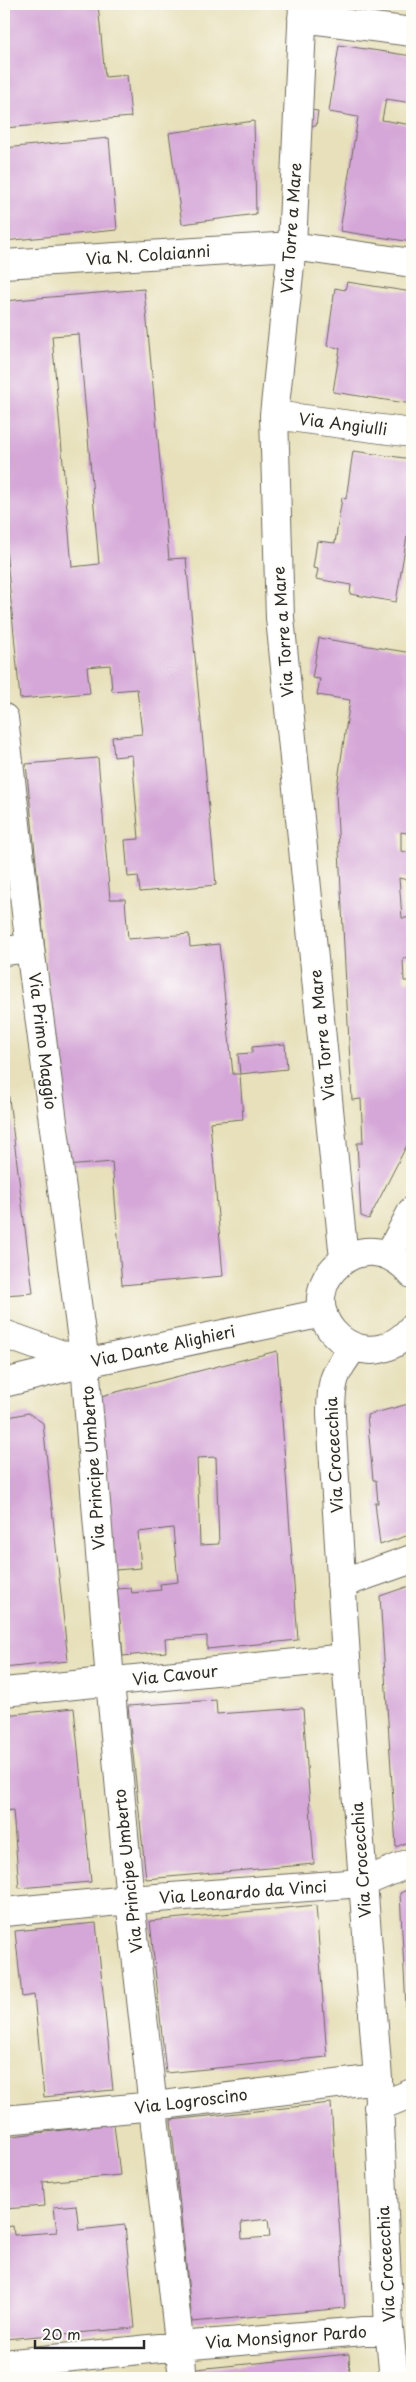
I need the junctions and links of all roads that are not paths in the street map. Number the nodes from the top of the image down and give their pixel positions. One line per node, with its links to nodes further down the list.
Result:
1 (302, 11): 2 (street); 3 (street, Via Torre a Mare)
2 (412, 32)
3 (292, 246): 4 (street, Via N. Colaianni); 5 (street, Via N. Colaianni); 6 (street, Via Torre a Mare)
4 (412, 263)
5 (4, 264)
6 (274, 415): 7 (street, Via Angiulli); 13 (street, Via Torre a Mare)
7 (412, 432)
8 (4, 718): 9 (street, Via Primo Maggio)
9 (30, 948): 10 (street); 19 (street, Via Primo Maggio)
10 (4, 951)
11 (412, 1211): 12 (street)
12 (389, 1255): 13 (street); 14 (street)
13 (344, 1259): 15 (street)
14 (412, 1274)
15 (323, 1313): 18 (street); 19 (street, Via Dante Alighieri)
16 (412, 1328): 18 (street)
17 (4, 1334): 19 (street)
18 (354, 1347): 22 (street, Via Crocecchia)
19 (85, 1363): 20 (street, Via Dante Alighieri); 24 (street, Via Principe Umberto)
20 (4, 1383)
21 (412, 1559): 22 (street)
22 (341, 1584): 23 (street, Via Crocecchia)
23 (346, 1658): 24 (street, Via Cavour); 27 (street, Via Crocecchia)
24 (110, 1681): 25 (street, Via Cavour); 28 (street, Via Principe Umberto)
25 (4, 1692)
26 (412, 1862): 27 (street, Via Leonardo da Vinci)
27 (362, 1883): 28 (street, Via Leonardo da Vinci); 30 (street, Via Crocecchia)
28 (130, 1900): 29 (street, Via Leonardo da Vinci); 32 (street, Via Principe Umberto)
29 (4, 1912)
30 (378, 2078): 32 (street, Via Logroscino); 33 (street, Via Crocecchia)
31 (412, 2093): 33 (street)
32 (154, 2106): 34 (street, Via Logroscino); 35 (street, Via Principe Umberto)
33 (378, 2107): 36 (street, Via Crocecchia)
34 (4, 2120)
35 (179, 2346): 36 (street, Via Monsignor Pardo); 37 (street, Via Monsignor Pardo); 38 (street, Via Principe Umberto)
36 (397, 2352)
37 (4, 2364)
38 (182, 2378)

